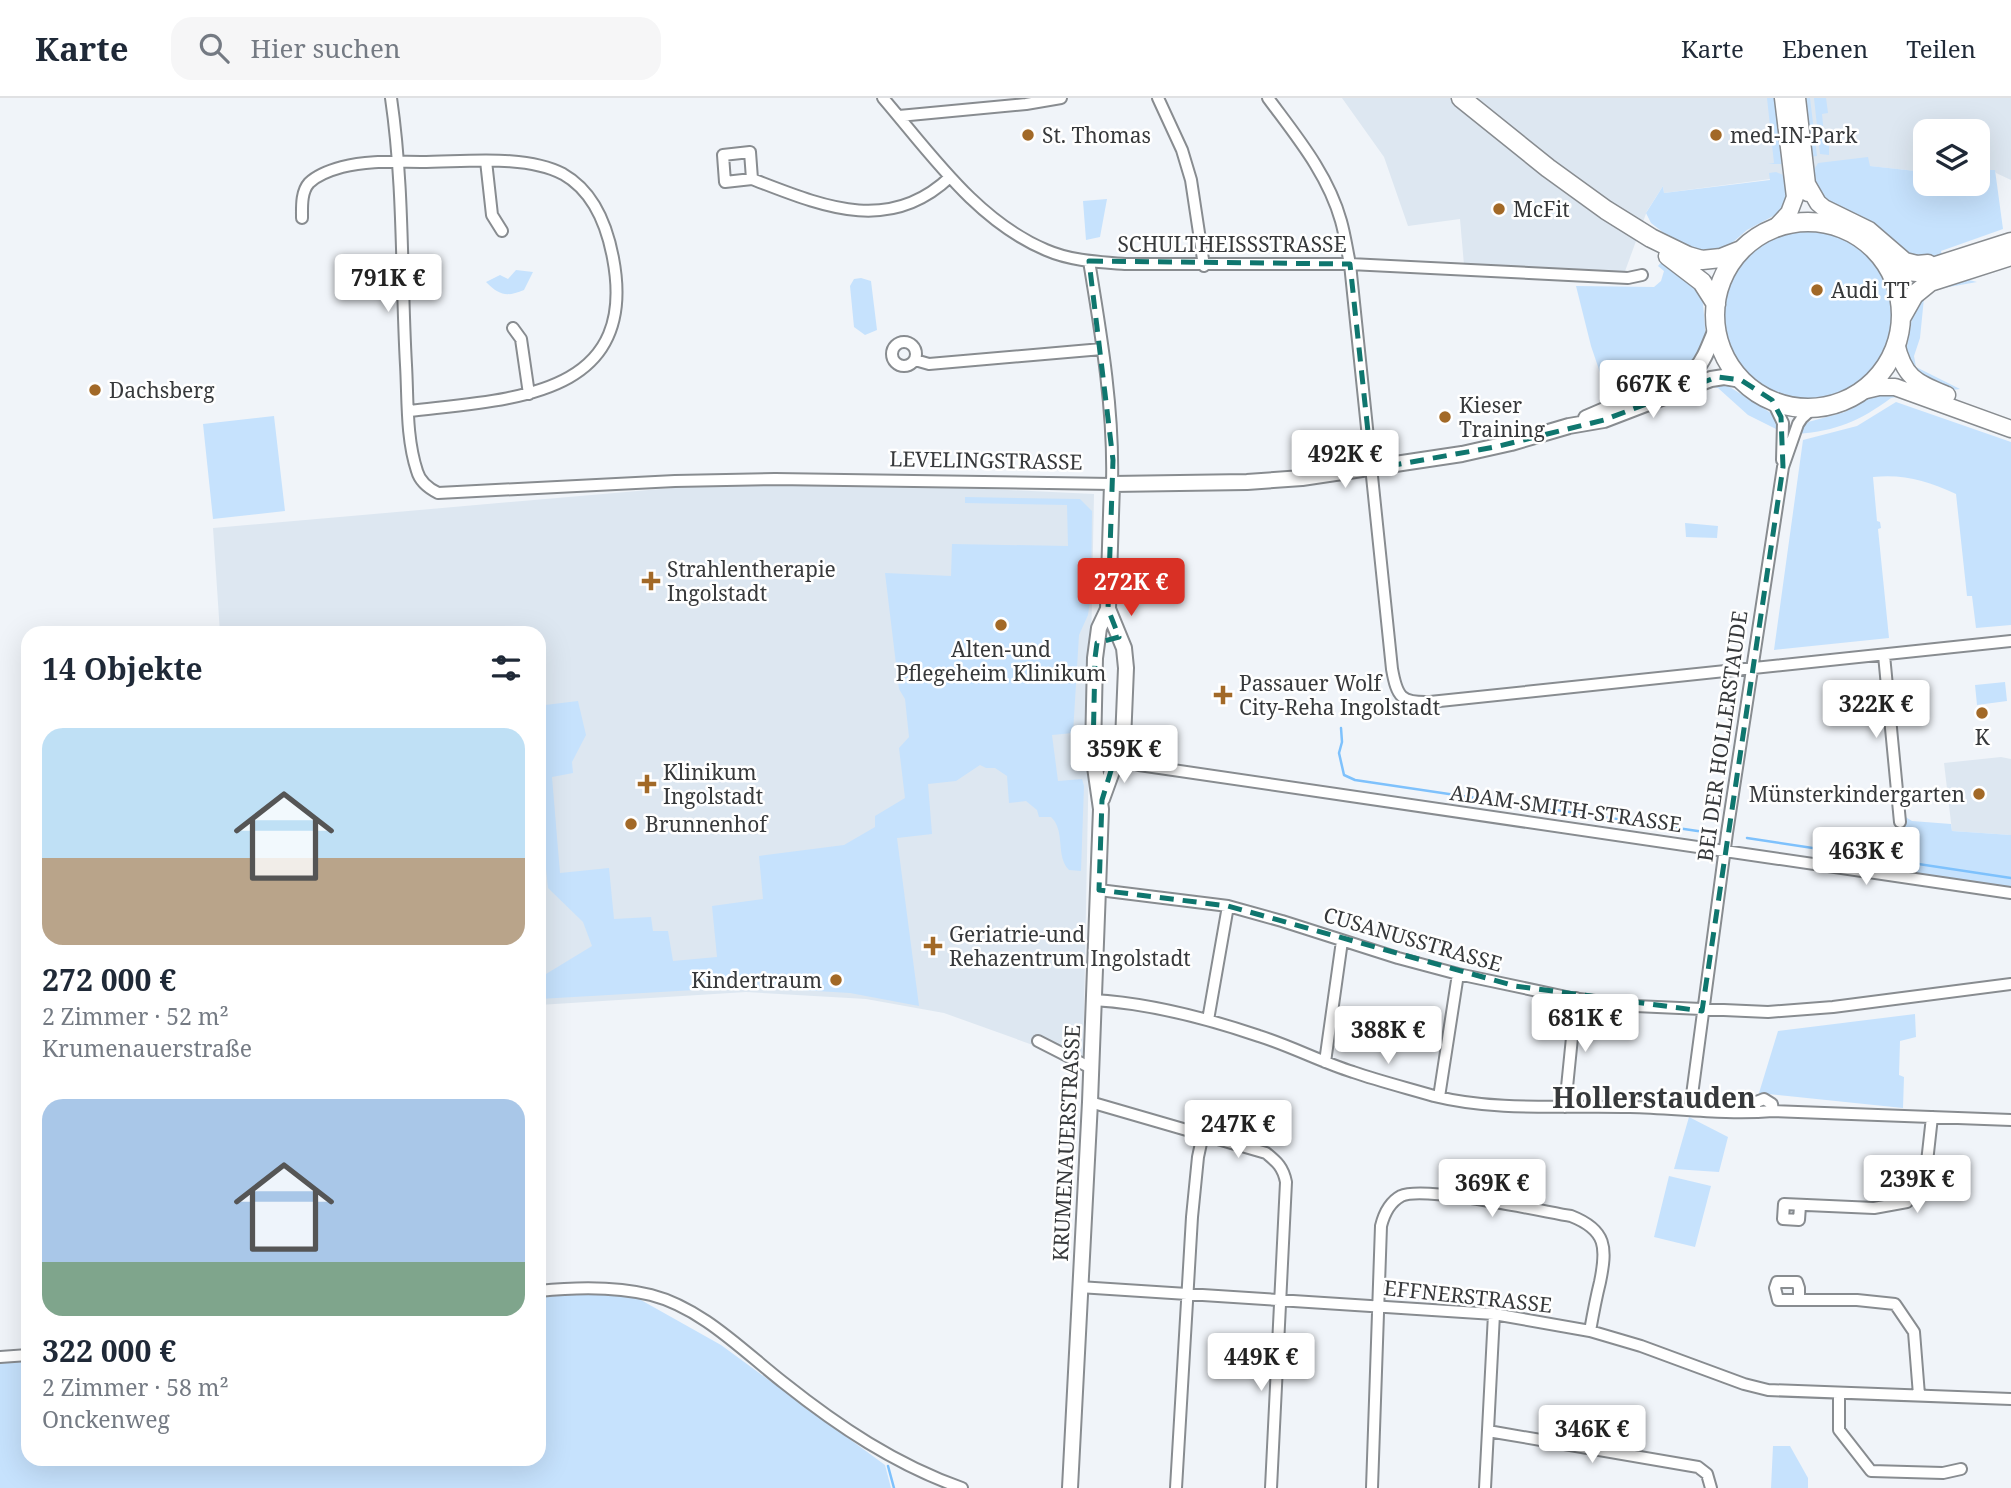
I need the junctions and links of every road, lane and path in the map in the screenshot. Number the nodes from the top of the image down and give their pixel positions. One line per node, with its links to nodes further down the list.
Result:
1 (391, 98): 11 (street)
2 (883, 98): 10 (street, SCHULTHEISSSTRASSE)
3 (1061, 98): 9 (street)
4 (1158, 98): 27 (street)
5 (1268, 98): 26 (street)
6 (1461, 98): 20 (main road)
7 (1783, 98): 18 (main road)
8 (1797, 98): 15 (main road)
9 (1025, 101): 10 (street)
10 (899, 116): 13 (street, SCHULTHEISSSTRASSE)
11 (399, 162): 12 (street); 16 (street); 41 (street)
12 (486, 162): 19 (street); 38 (street)
13 (950, 177): 14 (street); 24 (street, SCHULTHEISSSTRASSE)
14 (752, 179)
15 (1807, 184): 17 (main road); 23 (main road)
16 (302, 218)
17 (1836, 226): 18 (main road); 25 (main road)
18 (1776, 227): 22 (main road)
19 (502, 231)
20 (1651, 238): 22 (main road); 29 (main road)
21 (2008, 248): 23 (main road); 30 (main road)
22 (1741, 250): 29 (main road)
23 (1961, 259): 25 (main road)
24 (1089, 261): 27 (street, SCHULTHEISSSTRASSE); 34 (street)
25 (1884, 261): 30 (main road)
26 (1350, 264): 27 (street, SCHULTHEISSSTRASSE); 28 (street, SCHULTHEISSSTRASSE); 46 (street)
27 (1204, 265)
28 (1642, 275)
29 (1716, 303): 32 (main road)
30 (1901, 318): 33 (main road)
31 (513, 328): 38 (street)
32 (1716, 329): 36 (main road); 43 (street, LEVELINGSTRASSE)
33 (1896, 343): 37 (main road); 42 (main road)
34 (1102, 349): 35 (street); 47 (street)
35 (915, 360)
36 (1741, 380): 39 (main road); 43 (street, LEVELINGSTRASSE)
37 (1862, 391): 40 (main road); 44 (main road)
38 (529, 394): 41 (street)
39 (1772, 400): 40 (main road); 45 (street, BEI DER HOLLERSTAUDE)
40 (1814, 407): 45 (street, BEI DER HOLLERSTAUDE)
41 (409, 411): 47 (street, LEVELINGSTRASSE)
42 (2011, 421)
43 (1569, 426): 46 (street, LEVELINGSTRASSE)
44 (2011, 429)
45 (1783, 467): 53 (street, BEI DER HOLLERSTAUDE)
46 (1371, 469): 47 (street, LEVELINGSTRASSE); 53 (street)
47 (1112, 484): 48 (street, KRUMENAUERSTRASSE)
48 (1108, 609): 50 (street, KRUMENAUERSTRASSE); 51 (street, KRUMENAUERSTRASSE)
49 (2011, 641): 52 (street)
50 (1121, 642): 51 (street); 55 (street, KRUMENAUERSTRASSE)
51 (1097, 643): 54 (street, KRUMENAUERSTRASSE)
52 (1884, 655): 53 (street); 57 (street)
53 (1752, 668): 58 (street, BEI DER HOLLERSTAUDE)
54 (1093, 752): 55 (street); 56 (street, KRUMENAUERSTRASSE)
55 (1116, 759): 56 (street, KRUMENAUERSTRASSE); 58 (street, ADAM-SMITH-STRASSE)
56 (1101, 800): 59 (street, KRUMENAUERSTRASSE)
57 (1900, 822)
58 (1725, 851): 60 (street, ADAM-SMITH-STRASSE); 67 (street, BEI DER HOLLERSTAUDE)
59 (1099, 890): 61 (street, CUSANUSSTRASSE); 66 (street, KRUMENAUERSTRASSE)
60 (2011, 893)
61 (1228, 906): 62 (street, CUSANUSSTRASSE); 68 (street)
62 (1342, 941): 63 (street, CUSANUSSTRASSE); 70 (street)
63 (1458, 974): 65 (street, CUSANUSSTRASSE); 72 (street)
64 (2011, 984): 67 (street, CUSANUSSTRASSE)
65 (1576, 998): 67 (street, CUSANUSSTRASSE); 74 (street)
66 (1093, 1000): 68 (street); 71 (street, KRUMENAUERSTRASSE)
67 (1702, 1011): 75 (street, BEI DER HOLLERSTAUDE)
68 (1208, 1020): 70 (street)
69 (1038, 1041): 71 (street)
70 (1325, 1062): 72 (street)
71 (1091, 1068): 73 (street, KRUMENAUERSTRASSE)
72 (1439, 1097): 74 (street)
73 (1090, 1102): 78 (street); 80 (street, KRUMENAUERSTRASSE)
74 (1564, 1107): 75 (street)
75 (1690, 1110): 76 (street)
76 (1932, 1117): 77 (street); 79 (street)
77 (2011, 1120)
78 (1203, 1135): 82 (street); 83 (street)
79 (1800, 1206)
80 (1079, 1287): 82 (street, EFFNERSTRASSE); 96 (street, KRUMENAUERSTRASSE)
81 (546, 1290): 95 (street)
82 (1187, 1295): 83 (street, EFFNERSTRASSE); 97 (street)
83 (1282, 1300): 85 (street, EFFNERSTRASSE); 98 (street)
84 (1799, 1300): 91 (street)
85 (1379, 1306): 86 (street, EFFNERSTRASSE); 87 (street); 99 (street)
86 (1494, 1314): 87 (street, EFFNERSTRASSE); 93 (street)
87 (1590, 1331): 90 (street, EFFNERSTRASSE)
88 (21, 1356): 89 (street)
89 (0, 1357)
90 (1839, 1393): 91 (street, EFFNERSTRASSE); 94 (street)
91 (1919, 1395): 92 (street, EFFNERSTRASSE)
92 (2011, 1399)
93 (1488, 1431): 100 (street); 101 (street)
94 (1961, 1469)
95 (962, 1488)
96 (1070, 1488)
97 (1176, 1488)
98 (1271, 1488)
99 (1371, 1488)
100 (1485, 1488)
101 (1711, 1488)

